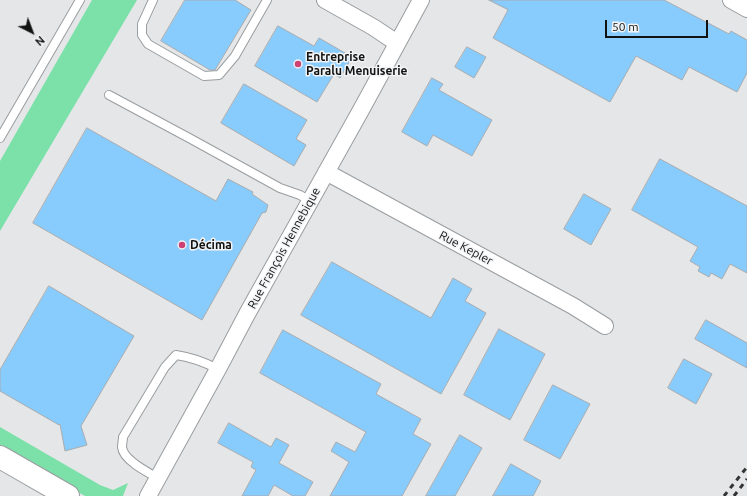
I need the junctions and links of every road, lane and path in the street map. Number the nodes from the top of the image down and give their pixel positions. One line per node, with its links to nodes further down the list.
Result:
1 (80, 0): 10 (lane)
2 (154, 0): 3 (lane)
3 (267, 0)
4 (325, 0): 8 (street)
5 (421, 0): 8 (street, Rue François Hennebique)
6 (731, 0): 7 (street)
7 (747, 9)
8 (397, 43): 11 (street, Rue François Hennebique)
9 (109, 95): 12 (lane)
10 (0, 138)
11 (326, 172): 12 (street, Rue François Hennebique); 13 (street, Rue Kepler)
12 (310, 201): 14 (street, Rue François Hennebique)
13 (605, 326)
14 (218, 369): 16 (street, Rue François Hennebique); 16 (lane)
15 (0, 457): 17 (main road)
16 (158, 478): 18 (street, Rue François Hennebique)
17 (68, 496)
18 (148, 496)

